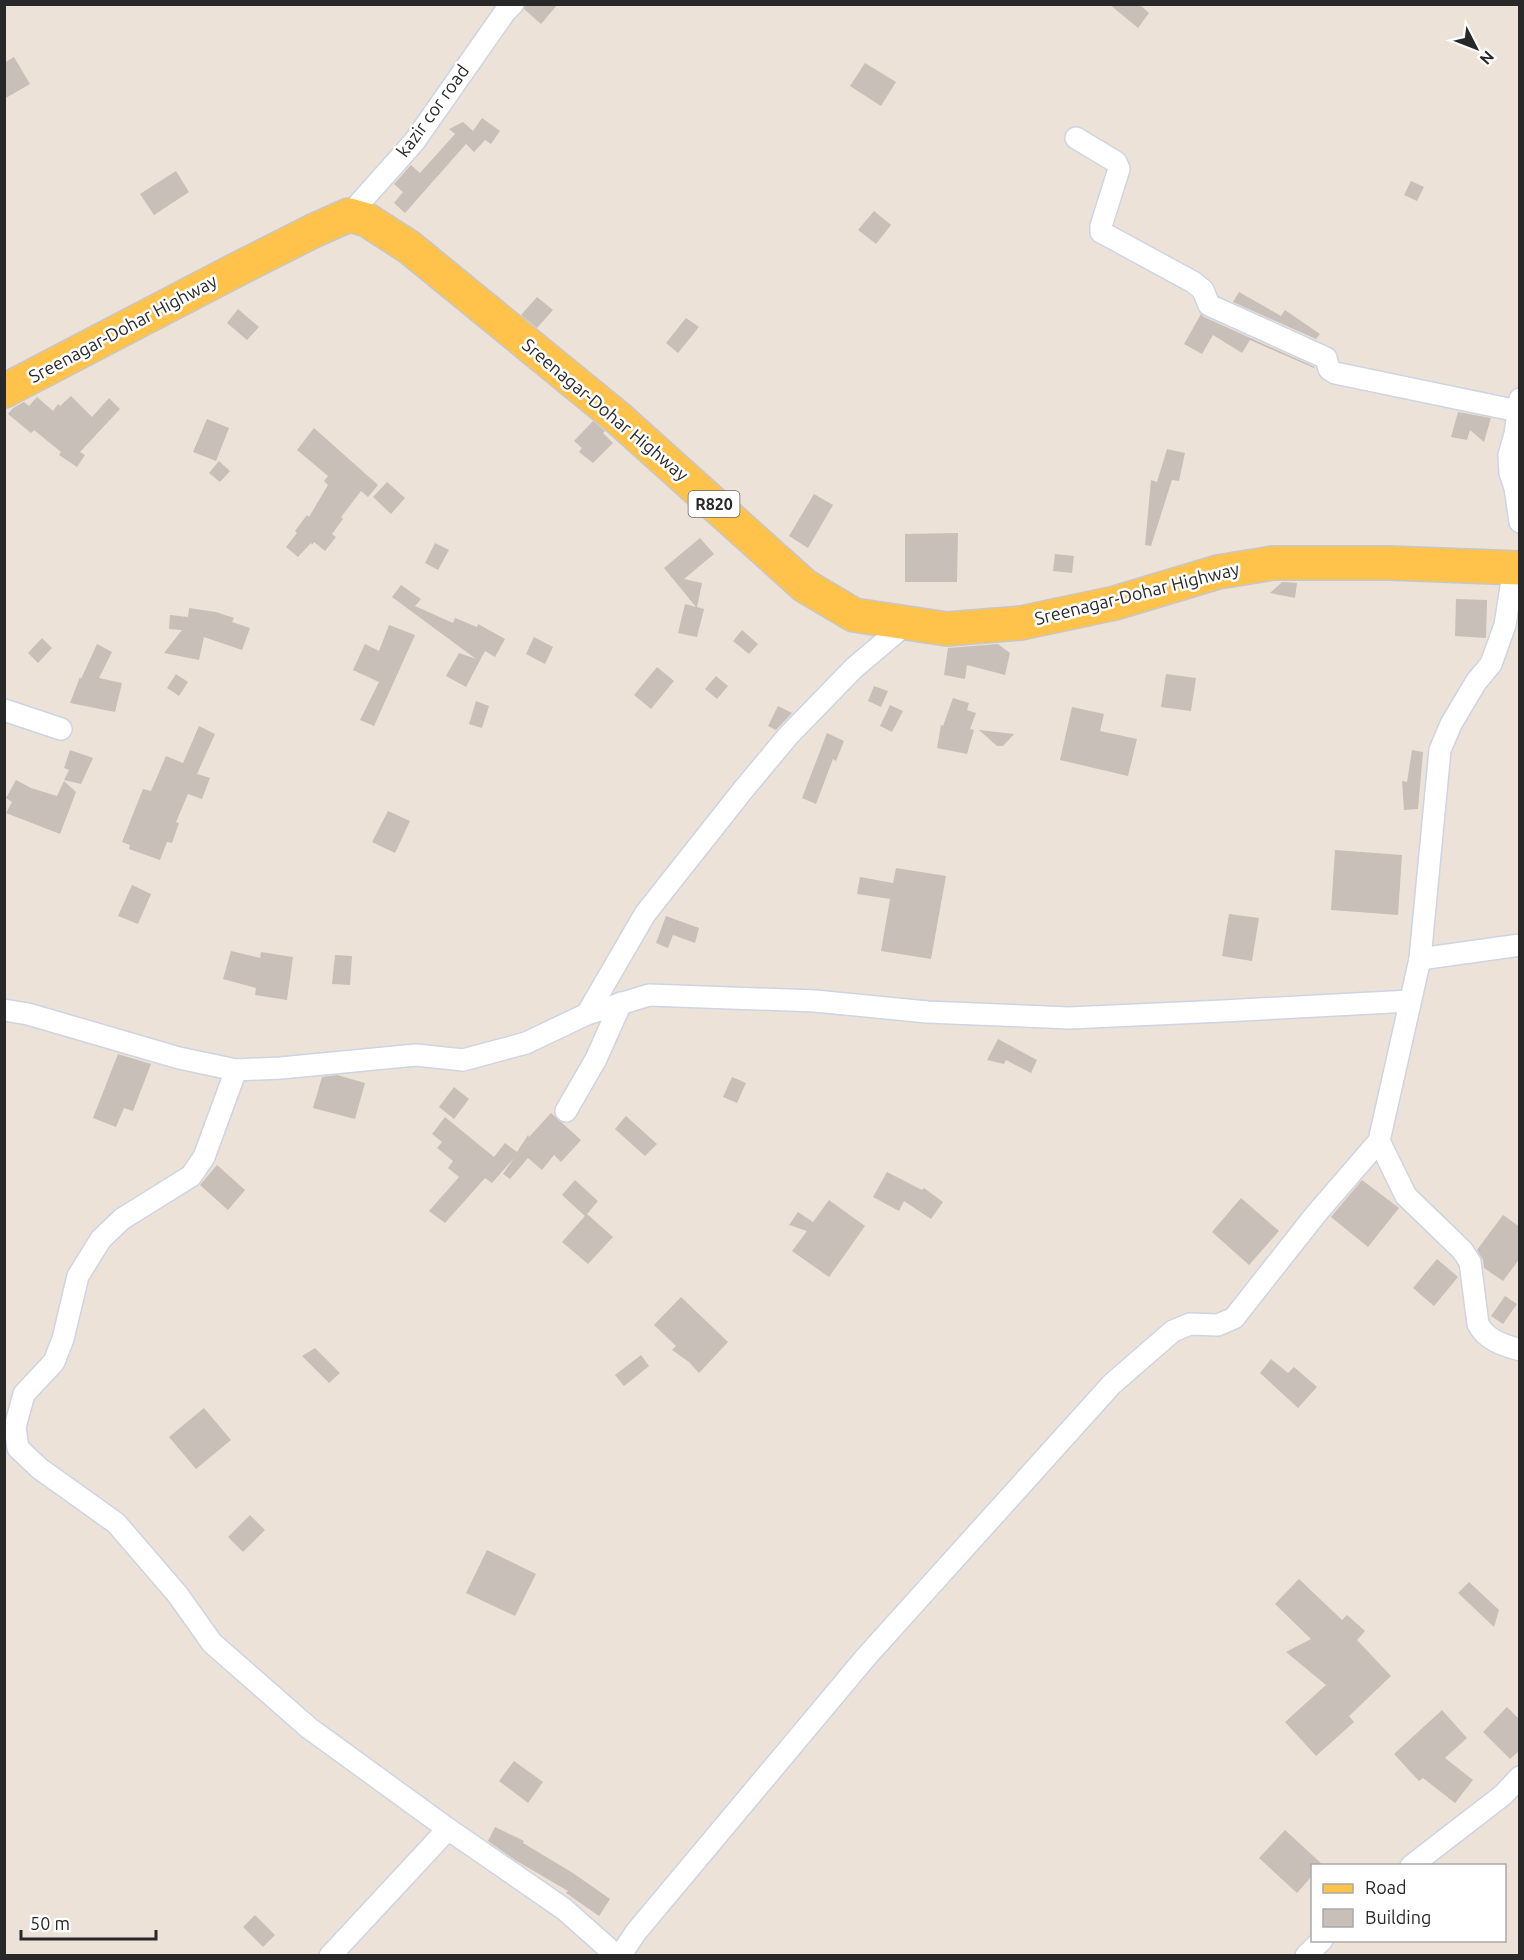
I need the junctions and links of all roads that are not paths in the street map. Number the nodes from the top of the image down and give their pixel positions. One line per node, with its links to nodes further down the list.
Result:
1 (505, 7): 3 (street, kazir cor road)
2 (1076, 138): 5 (street)
3 (349, 215): 4 (main road, Sreenagar-Dohar Highway); 8 (main road, Sreenagar-Dohar Highway / R820)
4 (4, 391)
5 (1519, 405): 6 (street)
6 (1520, 522)
7 (1517, 568): 8 (main road, Sreenagar-Dohar Highway / R820); 12 (street)
8 (906, 624): 16 (street)
9 (4, 710): 10 (street)
10 (61, 729)
11 (1520, 945): 12 (street)
12 (1420, 959): 13 (street)
13 (1410, 1001): 14 (street); 19 (street)
14 (621, 1003): 16 (street); 18 (street)
15 (4, 1010): 17 (street)
16 (587, 1014): 17 (street)
17 (236, 1070): 22 (street)
18 (566, 1111)
19 (1378, 1141): 20 (street); 26 (street)
20 (1520, 1350)
21 (1520, 1777): 23 (street)
22 (448, 1829): 25 (street); 26 (street)
23 (1414, 1864)
24 (1321, 1942): 27 (street)
25 (330, 1956)
26 (619, 1956)
27 (1306, 1956)

